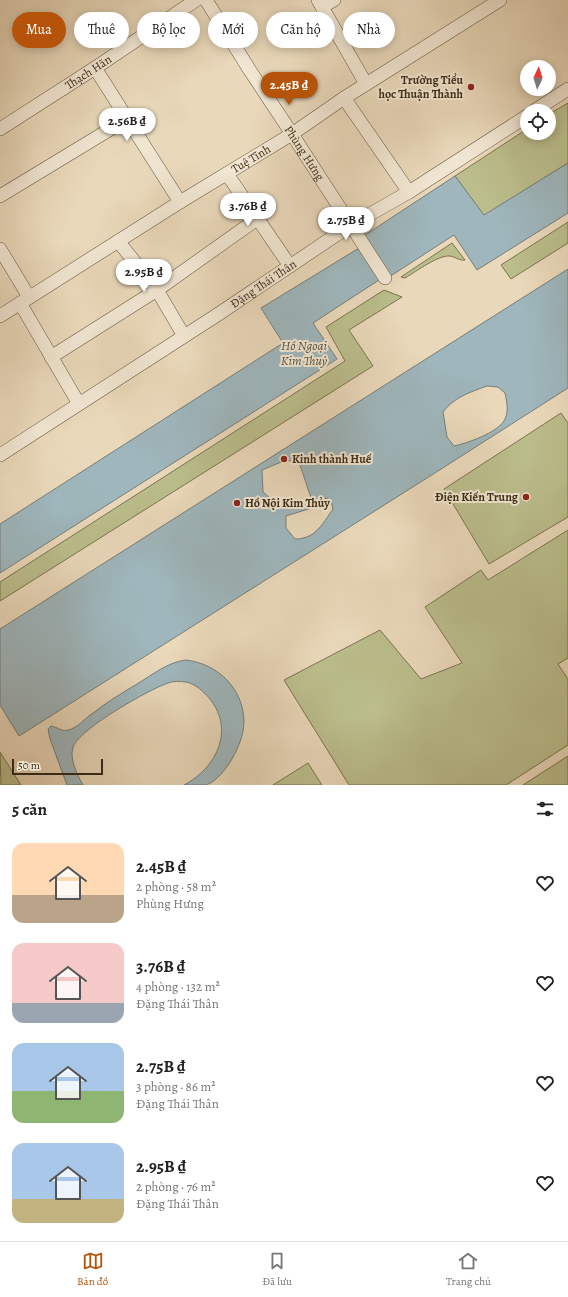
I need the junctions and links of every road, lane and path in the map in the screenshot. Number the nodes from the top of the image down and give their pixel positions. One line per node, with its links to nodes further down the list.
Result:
1 (196, 0): 6 (street, Thạch Hãn)
2 (206, 0): 14 (street, Phùng Hưng)
3 (334, 0): 5 (street)
4 (500, 0): 7 (street, Tuệ Tĩnh)
5 (320, 4): 7 (street)
6 (95, 68): 11 (street); 13 (street, Thạch Hãn)
7 (366, 84): 9 (street, Tuệ Tĩnh)
8 (568, 89): 10 (street)
9 (344, 98): 14 (street, Tuệ Tĩnh); 16 (street)
10 (545, 104)
11 (127, 119): 17 (street); 18 (street)
12 (520, 121): 16 (street, Đặng Thái Thân)
13 (0, 129)
14 (292, 134): 15 (street, Tuệ Tĩnh); 20 (street, Phùng Hưng)
15 (226, 174): 18 (street, Tuệ Tĩnh); 19 (street)
16 (409, 192): 20 (street, Đặng Thái Thân)
17 (0, 196)
18 (180, 202): 21 (street, Tuệ Tĩnh)
19 (257, 219): 23 (street); 25 (street)
20 (351, 225): 23 (street, Đặng Thái Thân); 24 (street, Phùng Hưng)
21 (118, 241): 25 (street); 26 (street, Tuệ Tĩnh)
22 (0, 249): 26 (street)
23 (290, 266): 28 (street, Đặng Thái Thân)
24 (385, 278)
25 (158, 290): 28 (street); 29 (street)
26 (25, 300): 27 (street, Tuệ Tĩnh); 29 (street)
27 (0, 316)
28 (184, 336): 30 (street, Đặng Thái Thân)
29 (51, 357): 30 (street)
30 (79, 404): 31 (street, Đặng Thái Thân)
31 (0, 454)

